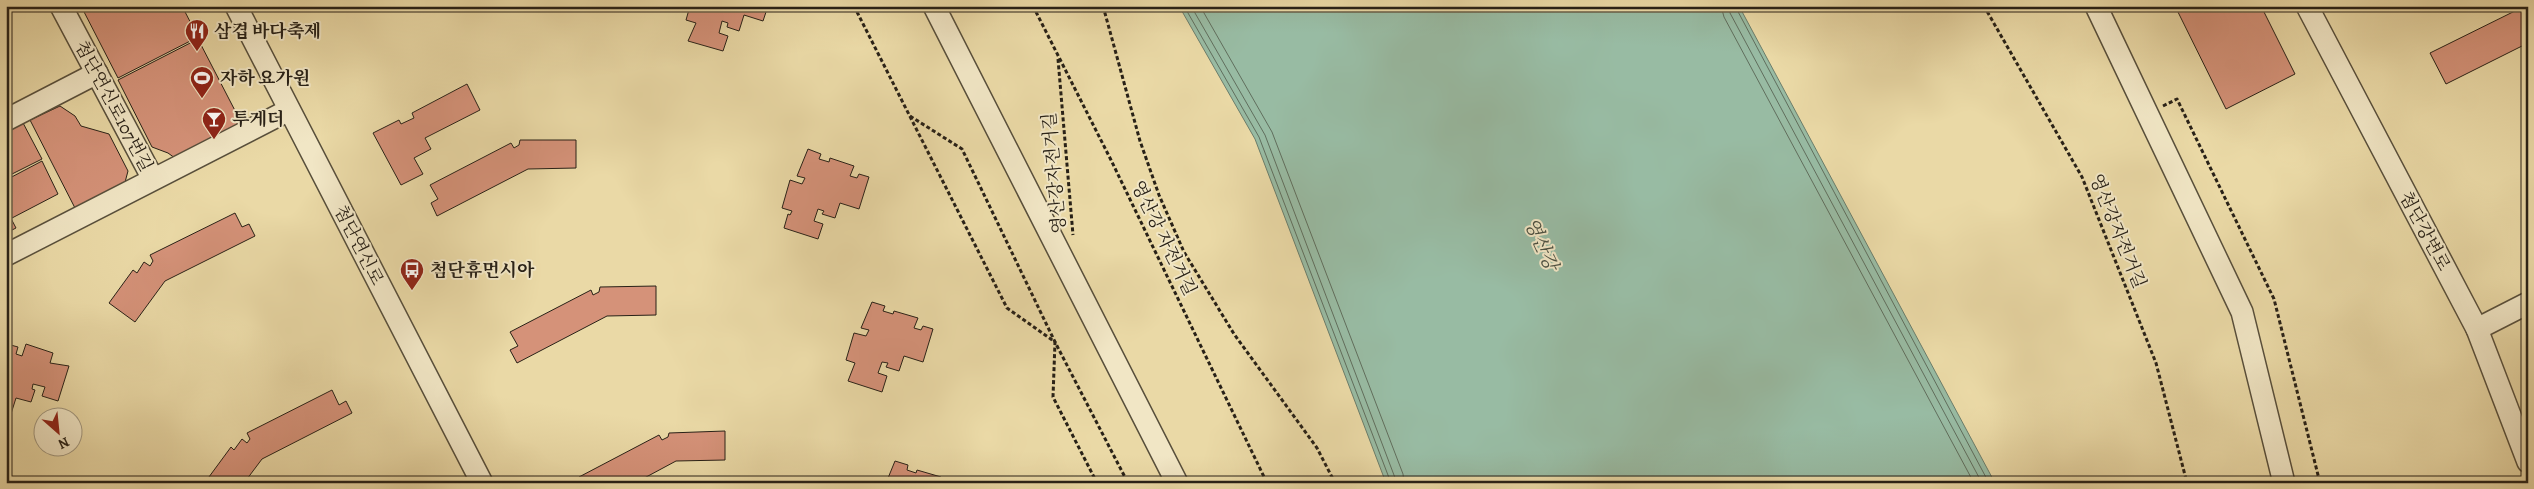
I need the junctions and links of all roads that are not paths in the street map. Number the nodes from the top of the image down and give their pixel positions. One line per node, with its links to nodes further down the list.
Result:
1 (61, 6): 6 (street, 첨단연신로107번길)
2 (236, 6): 7 (street, 첨단연신로)
3 (934, 6): 15 (street)
4 (2096, 6): 16 (street)
5 (2306, 6): 12 (street, 첨단강변로)
6 (97, 73): 8 (street); 9 (street, 첨단연신로107번길)
7 (289, 110): 9 (street, 첨단연신로107번길); 14 (street, 첨단연신로)
8 (6, 120)
9 (153, 179): 10 (street, 첨단연신로107번길)
10 (6, 255)
11 (2528, 303): 12 (street)
12 (2477, 329): 13 (street, 첨단강변로)
13 (2528, 462)
14 (482, 483)
15 (1177, 483)
16 (2284, 483)

